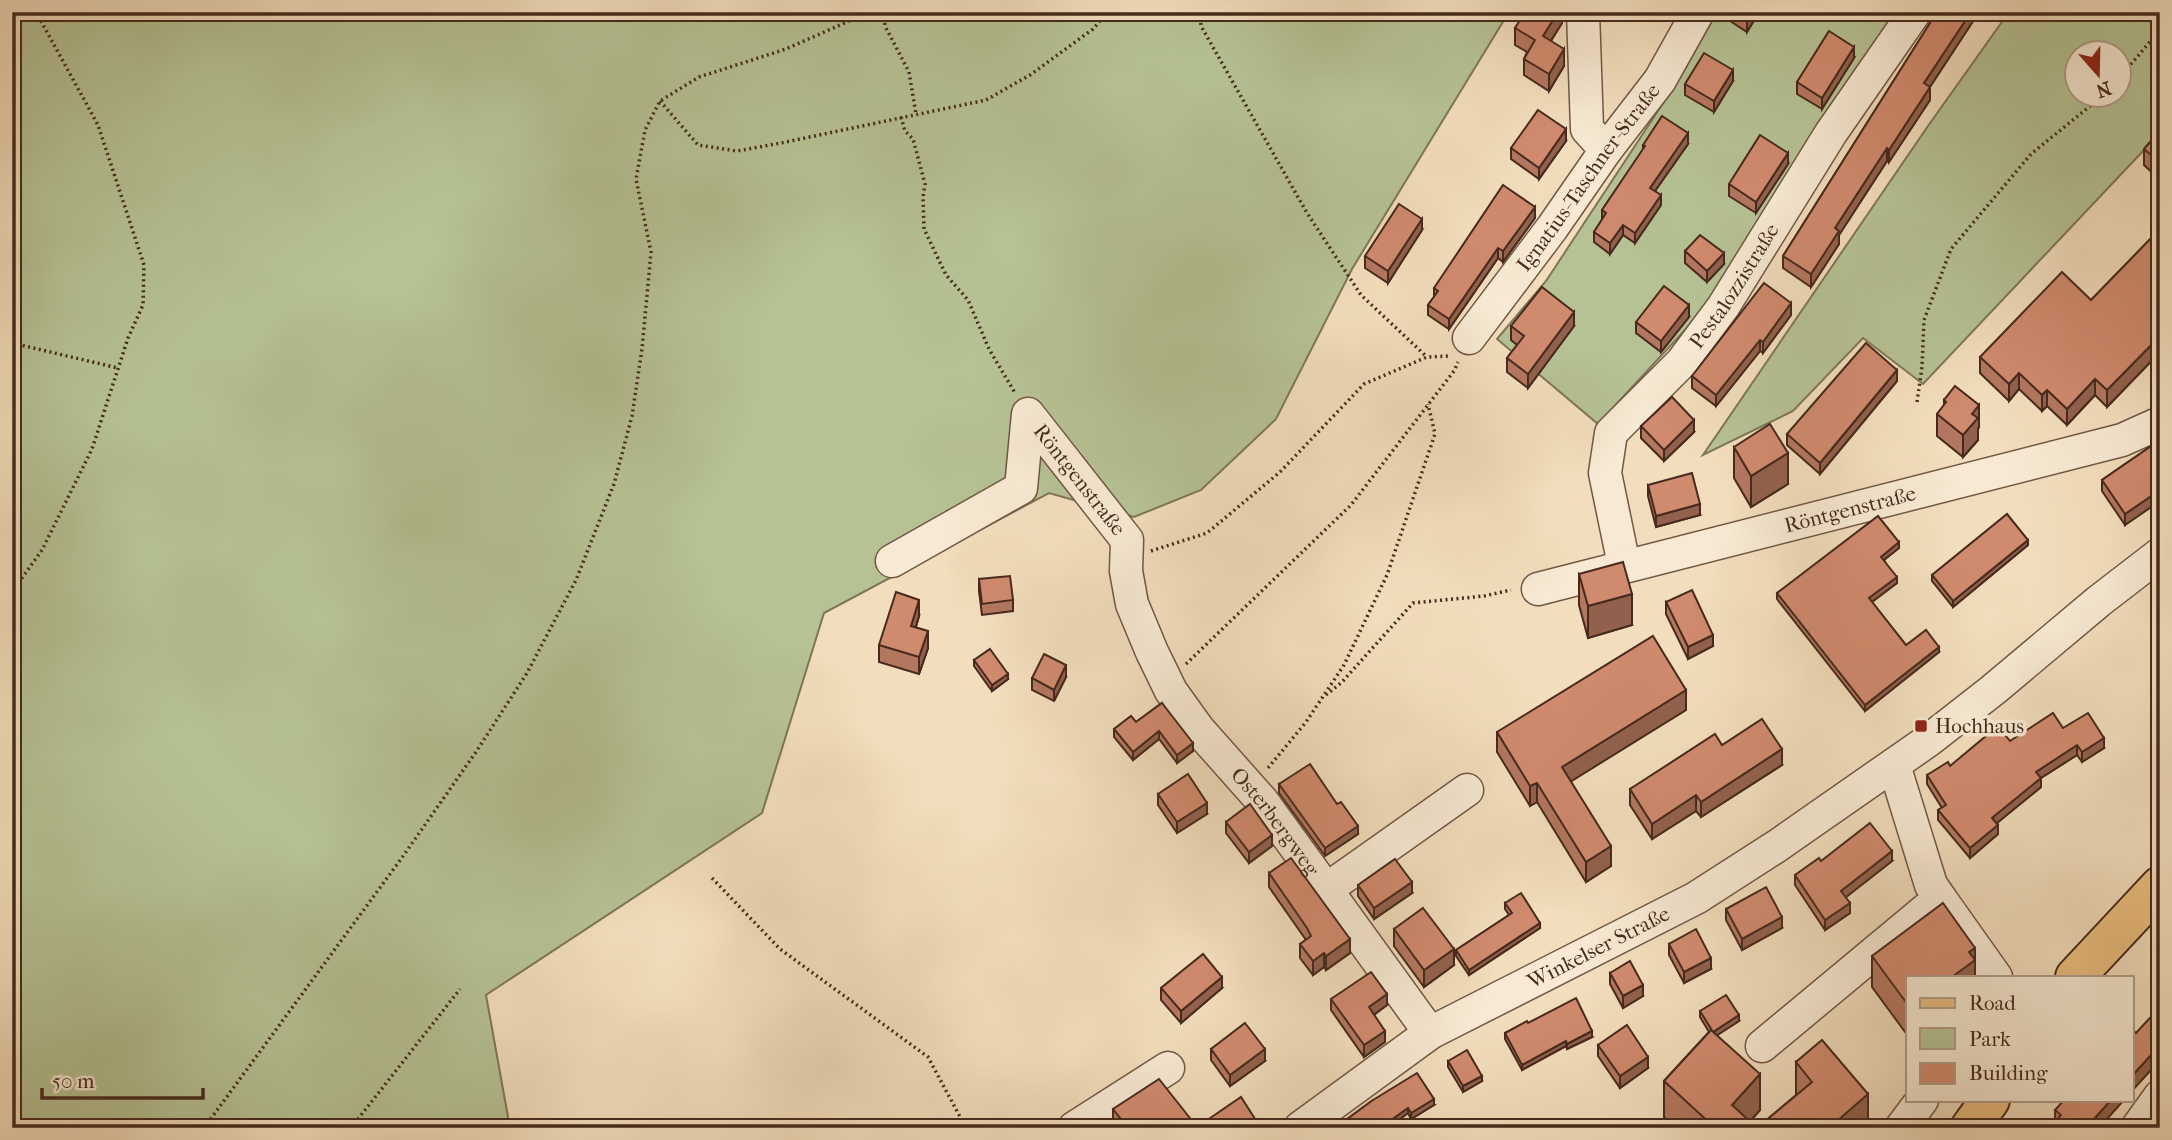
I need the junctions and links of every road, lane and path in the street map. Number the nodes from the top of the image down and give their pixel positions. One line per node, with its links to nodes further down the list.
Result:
1 (36, 12): 21 (path)
2 (869, 12): 13 (path)
3 (884, 12): 15 (path)
4 (1108, 12): 15 (path)
5 (1200, 12): 20 (path)
6 (1583, 12): 17 (street)
7 (1698, 12): 17 (street, Ignatius-Taschner-Straße)
8 (1915, 12): 29 (street, Pestalozzistraße)
9 (2151, 12): 10 (path)
10 (2160, 19)
11 (2160, 30): 12 (path)
12 (2134, 60)
13 (660, 101): 16 (path); 51 (path)
14 (2088, 108): 22 (path)
15 (916, 114): 16 (path)
16 (901, 117): 24 (path)
17 (1606, 150): 19 (street, Ignatius-Taschner-Straße)
18 (12, 343): 21 (path)
19 (1465, 346): 20 (path); 23 (path)
20 (1427, 357): 26 (path)
21 (118, 368): 31 (path)
22 (1917, 402)
23 (1429, 404): 33 (path); 34 (path)
24 (1028, 414): 26 (street, Röntgenstraße); 28 (street, Röntgenstraße)
25 (2160, 423): 29 (street, Röntgenstraße)
26 (1127, 540): 32 (street, Röntgenstraße)
27 (2159, 557): 35 (street, Winkelser Straße)
28 (891, 561)
29 (1624, 565): 30 (street, Röntgenstraße)
30 (1524, 589): 34 (path)
31 (12, 592)
32 (1132, 604): 33 (street, Osterbergweg)
33 (1167, 683): 36 (street, Osterbergweg)
34 (1322, 698): 36 (path)
35 (1894, 765): 41 (street); 45 (street, Winkelser Straße)
36 (1251, 789): 40 (street, Osterbergweg)
37 (1467, 790): 40 (street)
38 (712, 878): 53 (path)
39 (2160, 886): 43 (main road)
40 (1327, 889): 45 (street, Osterbergweg)
41 (1940, 898): 42 (street); 46 (street)
42 (1995, 976)
43 (2076, 976)
44 (460, 989): 52 (path)
45 (1430, 1033): 55 (street, Winkelser Straße)
46 (1762, 1046)
47 (1168, 1068): 54 (street)
48 (2160, 1097): 58 (street)
49 (1920, 1102): 56 (street)
50 (1989, 1102): 57 (main road)
51 (204, 1128)
52 (351, 1128)
53 (966, 1128)
54 (1074, 1128)
55 (1300, 1128)
56 (1901, 1128)
57 (1970, 1128)
58 (2137, 1128)

